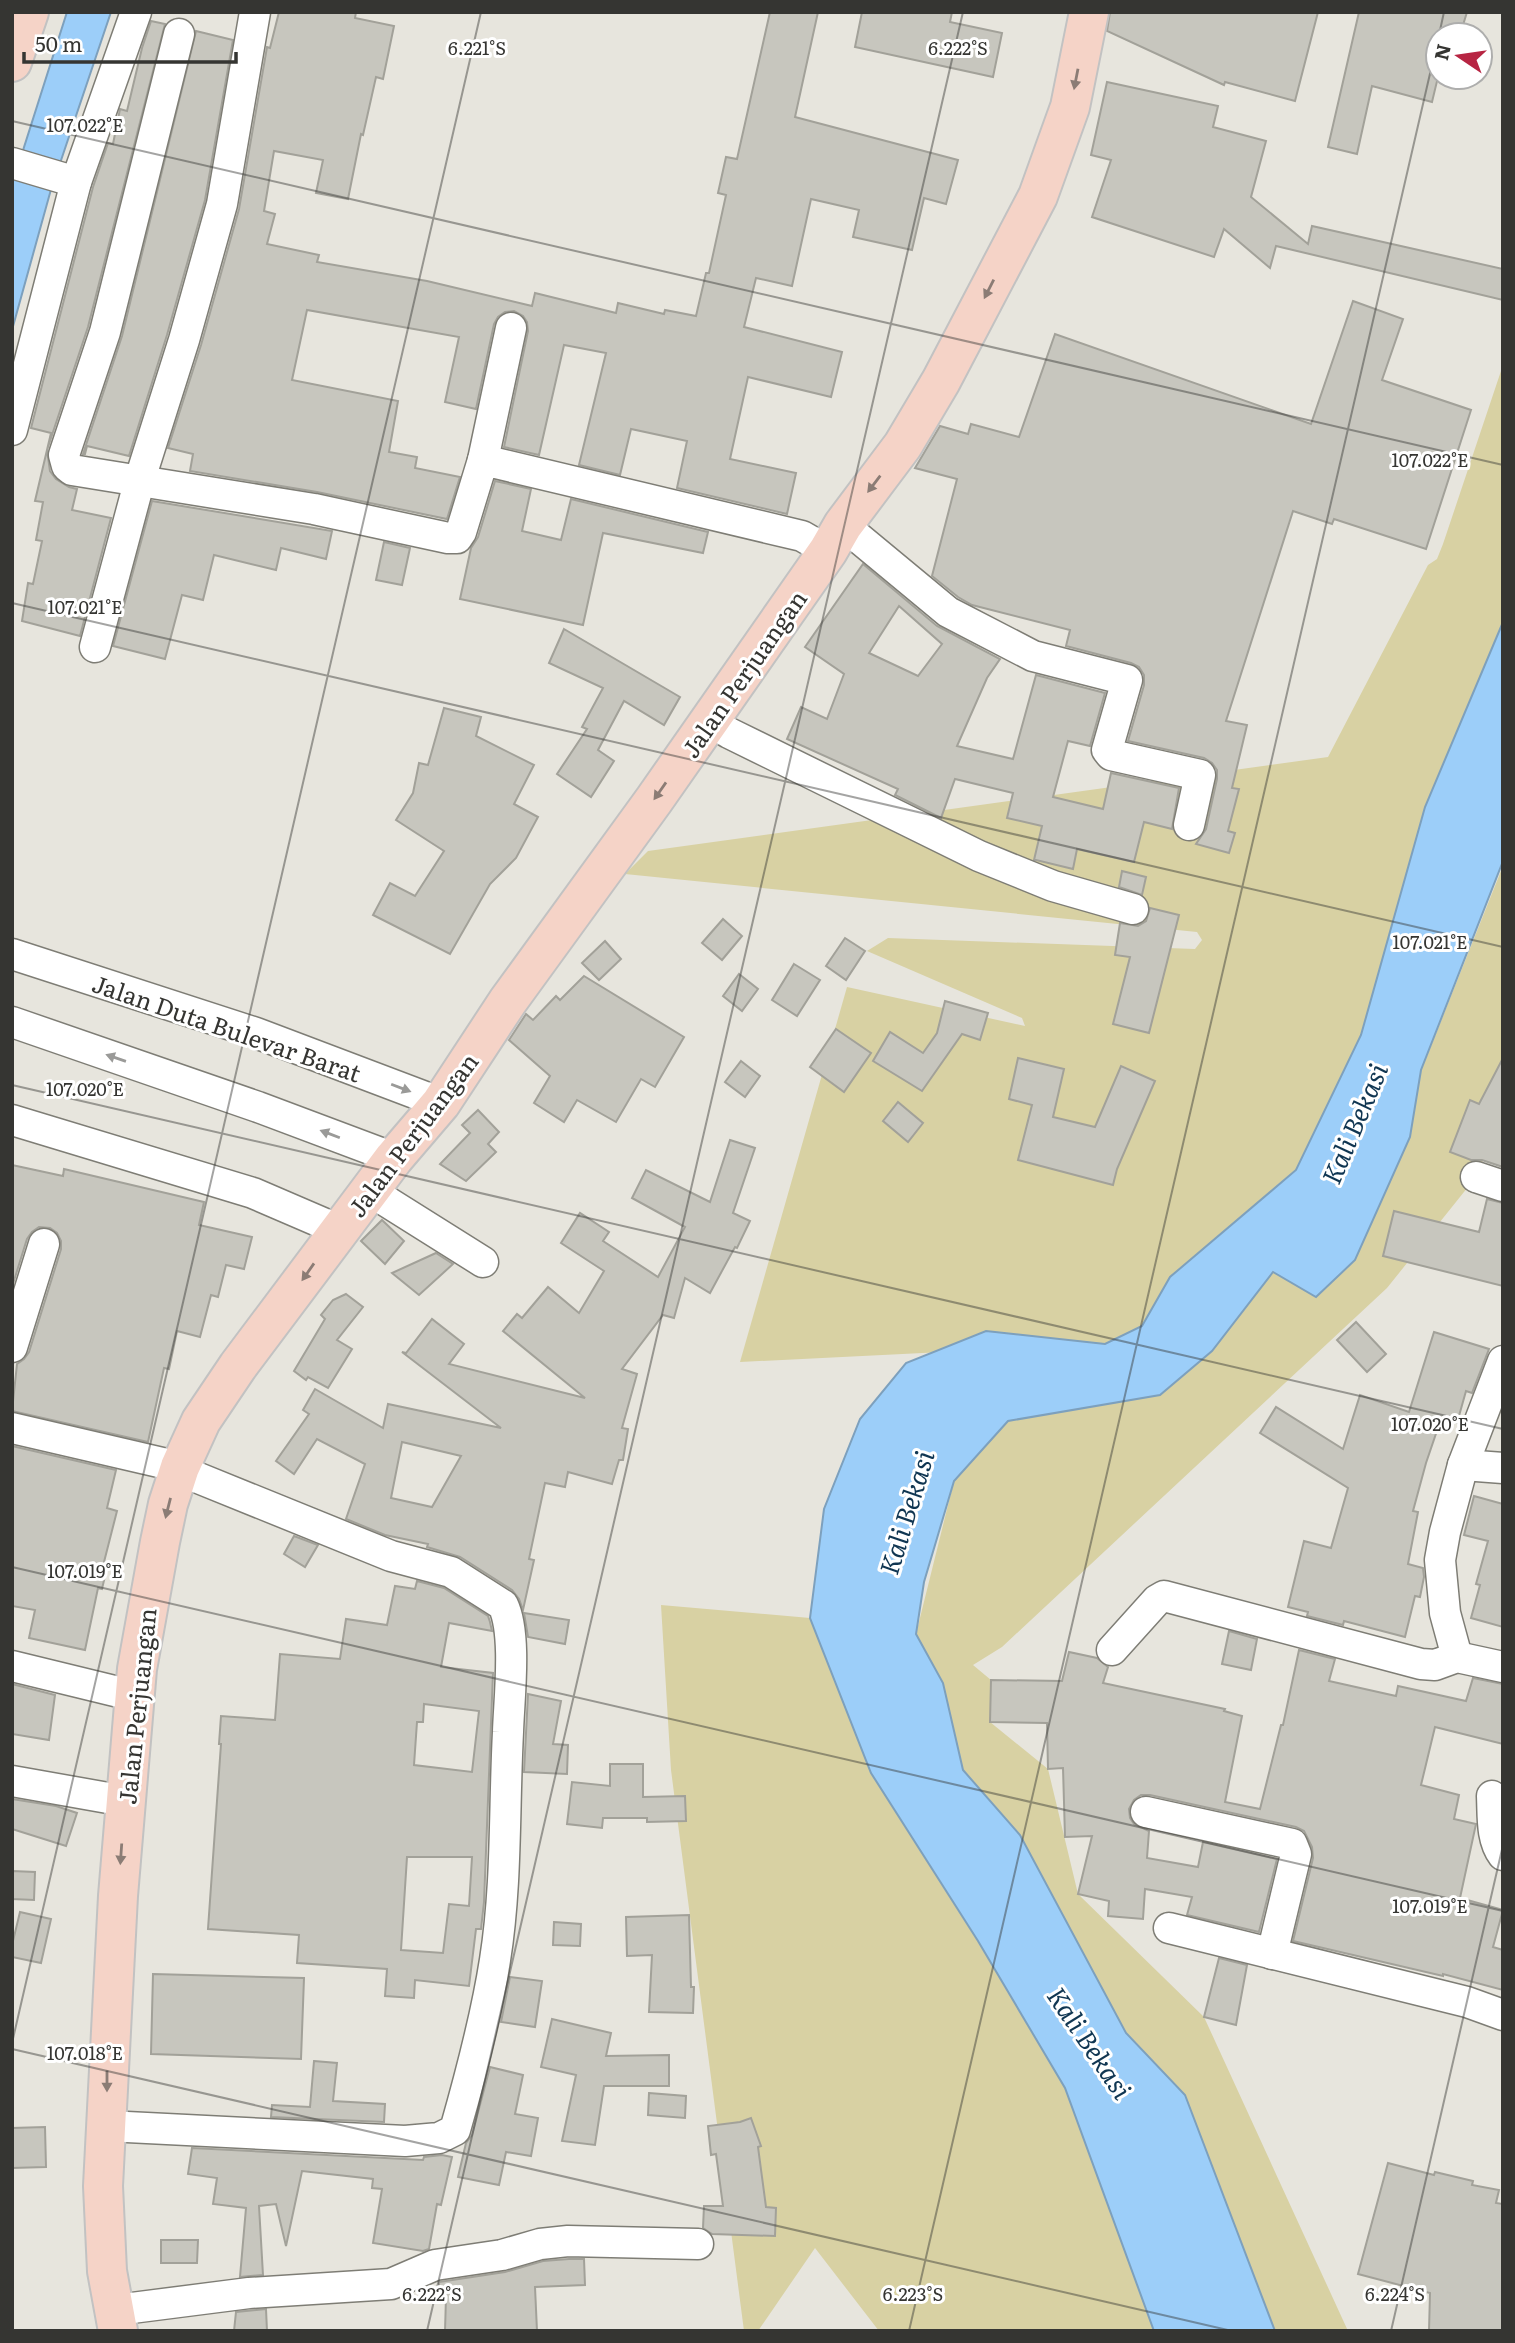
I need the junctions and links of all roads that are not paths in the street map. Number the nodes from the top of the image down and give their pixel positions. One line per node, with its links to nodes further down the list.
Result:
1 (29, 12): 6 (main road)
2 (136, 12): 8 (street)
3 (255, 12): 12 (street)
4 (1089, 12): 13 (main road, Jalan Perjuangan, one-way to 13)
5 (179, 34): 12 (street)
6 (12, 62)
7 (12, 163): 8 (street)
8 (68, 181): 10 (street)
9 (511, 328): 11 (street)
10 (12, 430)
11 (483, 460): 12 (street); 13 (street)
12 (140, 479): 14 (street)
13 (835, 538): 15 (main road, Jalan Perjuangan); 16 (street)
14 (94, 647)
15 (709, 721): 17 (street); 20 (main road, Jalan Perjuangan, one-way to 20)
16 (1189, 825)
17 (1133, 909)
18 (12, 954): 20 (street, Jalan Duta Bulevar Barat, one-way to 20)
19 (12, 1021): 22 (street, one-way to 19)
20 (441, 1103): 22 (main road, Jalan Perjuangan)
21 (12, 1120): 24 (street)
22 (394, 1158): 23 (main road, Jalan Perjuangan)
23 (370, 1191): 24 (main road, Jalan Perjuangan); 26 (street)
24 (339, 1230): 31 (main road, Jalan Perjuangan, one-way to 31)
25 (44, 1244): 27 (street)
26 (483, 1262)
27 (12, 1347)
28 (1503, 1361): 30 (street)
29 (12, 1428): 31 (street)
30 (1463, 1465): 32 (street); 34 (street)
31 (180, 1467): 37 (main road, Jalan Perjuangan, one-way to 37); 46 (street)
32 (1503, 1468)
33 (1112, 1650): 34 (street)
34 (1457, 1657): 35 (street)
35 (1501, 1659)
36 (12, 1666): 37 (street)
37 (135, 1696): 40 (main road, Jalan Perjuangan)
38 (12, 1781): 40 (street)
39 (1492, 1796): 42 (street)
40 (125, 1801): 46 (main road, Jalan Perjuangan, one-way to 46)
41 (1146, 1812): 44 (street)
42 (1503, 1855)
43 (1169, 1928): 44 (street)
44 (1272, 1954): 45 (street)
45 (1503, 2015)
46 (107, 2126): 48 (main road, Jalan Perjuangan)
47 (698, 2244): 48 (street)
48 (117, 2320)

